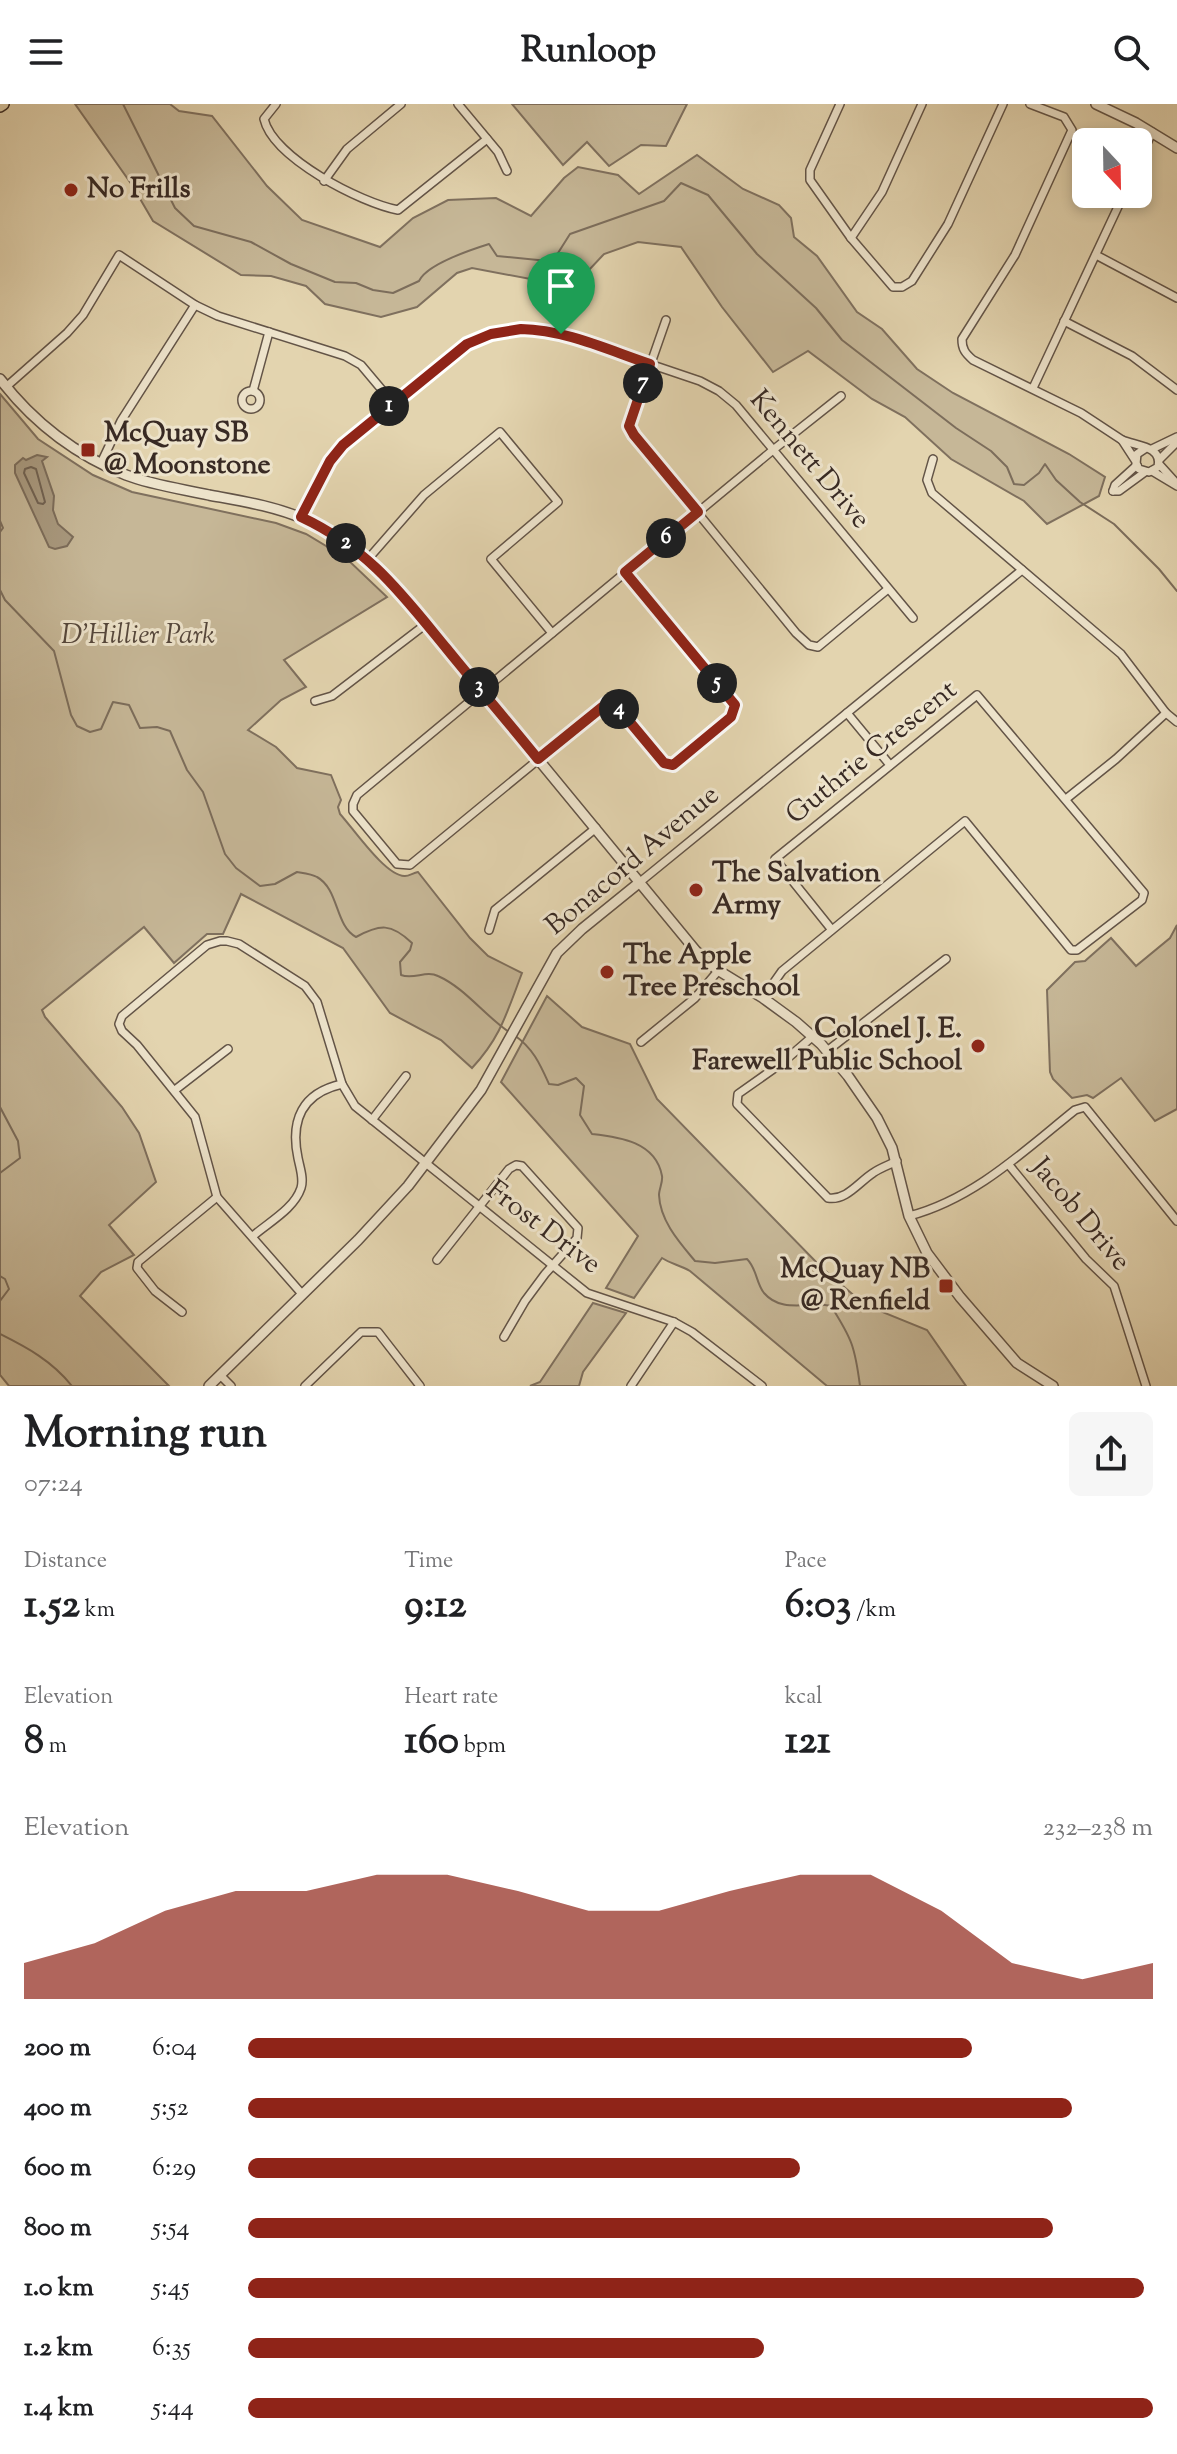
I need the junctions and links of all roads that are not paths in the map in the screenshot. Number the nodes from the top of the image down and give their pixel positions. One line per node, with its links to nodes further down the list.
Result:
1 (276, 104): 14 (street)
2 (401, 104): 14 (street)
3 (458, 104): 11 (street)
4 (840, 104): 16 (street)
5 (922, 104): 16 (street)
6 (1003, 104): 16 (street)
7 (1030, 104): 25 (street)
8 (1096, 104): 9 (street)
9 (1144, 128)
10 (1152, 132): 12 (street)
11 (487, 139): 13 (street); 14 (street)
12 (1177, 148)
13 (507, 171)
14 (324, 181)
15 (1118, 208): 17 (street)
16 (851, 238)
17 (1096, 255): 18 (street); 21 (street)
18 (1177, 298)
19 (195, 305): 22 (street); 24 (street); 36 (street)
20 (666, 320): 23 (street)
21 (1064, 321): 25 (street); 26 (street)
22 (269, 332): 27 (street); 29 (street)
23 (650, 364): 29 (street, Kennett Drive); 33 (street, Kennett Drive); 40 (street)
24 (3, 383): 36 (street)
25 (1033, 388): 30 (street)
26 (1177, 390)
27 (253, 391)
28 (841, 396): 33 (street)
29 (393, 403): 41 (street, Kennett Drive)
30 (1122, 440): 32 (street); 37 (street)
31 (1177, 440): 32 (street); 35 (street)
32 (1149, 449): 35 (street); 37 (street)
33 (773, 450): 40 (street); 45 (street, Kennett Drive)
34 (933, 459): 43 (street)
35 (1159, 462): 38 (street); 39 (street)
36 (101, 463): 41 (street)
37 (1136, 463): 38 (street); 38 (street)
38 (1149, 472): 39 (street)
39 (1177, 485)
40 (698, 512): 44 (street); 45 (street)
41 (301, 517): 42 (street)
42 (368, 559): 47 (street); 48 (street)
43 (1022, 570): 51 (street, Bonacord Avenue); 52 (street)
44 (625, 572): 48 (street); 54 (street)
45 (888, 589): 46 (street, Kennett Drive)
46 (913, 618)
47 (426, 624): 49 (street); 50 (street)
48 (552, 633): 49 (street)
49 (482, 691): 54 (street); 54 (street)
50 (315, 701)
51 (847, 713): 55 (street); 58 (street, Bonacord Avenue)
52 (1166, 713): 53 (street); 56 (street)
53 (1177, 722)
54 (538, 759): 57 (street)
55 (890, 765): 56 (street, Guthrie Crescent); 60 (street, Guthrie Crescent)
56 (1066, 799): 60 (street, Guthrie Crescent)
57 (596, 828): 58 (street); 59 (street)
58 (640, 882): 62 (street); 73 (street, Bonacord Avenue)
59 (489, 930)
60 (832, 930): 63 (street, Guthrie Crescent)
61 (946, 959): 67 (street)
62 (718, 971): 63 (street); 65 (street)
63 (763, 998): 64 (street)
64 (812, 1037): 67 (street); 72 (street)
65 (641, 1042)
66 (228, 1049): 70 (street)
67 (827, 1051): 72 (street)
68 (406, 1076): 71 (street)
69 (342, 1084): 70 (street); 71 (street, Frost Drive); 79 (street)
70 (175, 1090): 75 (street)
71 (372, 1120): 73 (street, Frost Drive)
72 (897, 1161): 77 (street)
73 (426, 1165): 76 (street, Frost Drive); 82 (street, Bonacord Avenue)
74 (1009, 1165): 77 (street); 78 (street); 94 (street, Jacob Drive)
75 (217, 1197): 79 (street); 83 (street)
76 (479, 1207): 80 (street); 81 (street, Frost Drive); 81 (street)
77 (909, 1216): 93 (street)
78 (1177, 1221)
79 (253, 1236): 82 (street)
80 (437, 1260)
81 (551, 1266): 84 (street, Frost Drive); 85 (street)
82 (302, 1294): 86 (street, Bonacord Avenue)
83 (182, 1312)
84 (674, 1322): 91 (street); 92 (street, Frost Drive)
85 (504, 1337)
86 (220, 1375): 87 (street, Bonacord Avenue); 88 (street)
87 (209, 1386)
88 (231, 1386)
89 (305, 1386): 90 (street)
90 (420, 1386)
91 (631, 1386)
92 (762, 1386)
93 (1053, 1386)
94 (1146, 1386)

